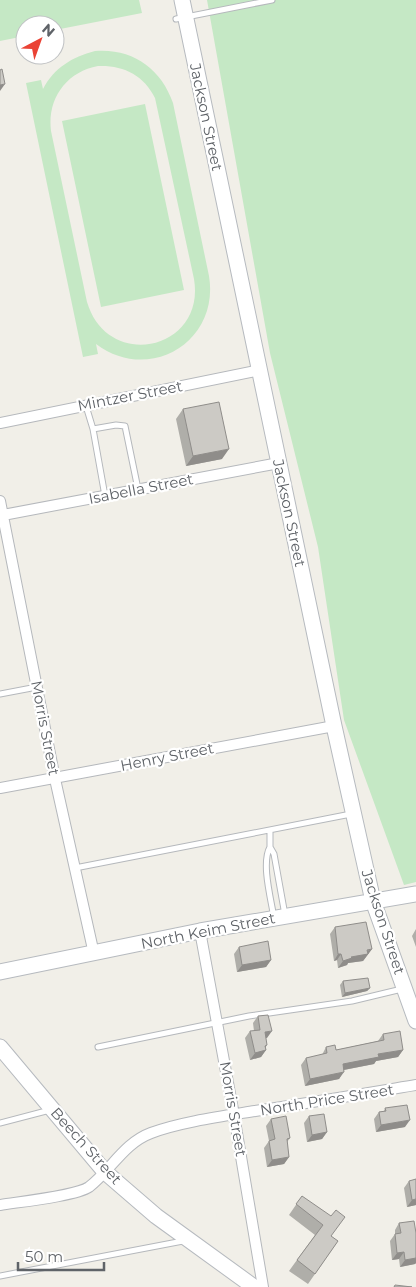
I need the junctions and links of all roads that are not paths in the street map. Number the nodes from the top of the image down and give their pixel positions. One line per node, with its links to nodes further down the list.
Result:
1 (182, 0): 3 (street, Jackson Street)
2 (272, 0): 3 (lane)
3 (180, 18): 4 (street, Jackson Street)
4 (260, 370): 5 (street, Mintzer Street); 8 (street, Jackson Street)
5 (86, 405): 6 (street, Mintzer Street); 7 (lane)
6 (0, 423)
7 (93, 429): 9 (lane); 10 (lane)
8 (279, 463): 9 (street, Isabella Street); 15 (street, Jackson Street)
9 (138, 490): 10 (street, Isabella Street)
10 (106, 496): 12 (street, Isabella Street)
11 (0, 501): 12 (street, Morris Street)
12 (2, 516): 13 (street, Morris Street)
13 (37, 687): 14 (lane); 16 (street, Morris Street)
14 (0, 694)
15 (334, 726): 16 (street, Henry Street); 18 (street, Jackson Street)
16 (55, 779): 17 (street, Henry Street); 21 (street, Morris Street)
17 (0, 788)
18 (353, 814): 19 (lane); 23 (street, Jackson Street)
19 (270, 830): 20 (lane); 21 (lane)
20 (270, 847): 24 (lane); 24 (lane)
21 (74, 868): 26 (street, Morris Street)
22 (416, 894): 23 (street, North Keim Street)
23 (373, 901): 24 (street, North Keim Street); 28 (street, Jackson Street)
24 (280, 918): 25 (street, North Keim Street)
25 (200, 931): 26 (street, North Keim Street); 30 (street, Morris Street)
26 (94, 954): 27 (street, North Keim Street)
27 (0, 972)
28 (405, 988): 29 (street, Jackson Street); 30 (lane)
29 (416, 1022)
30 (218, 1023): 32 (lane); 35 (street, Morris Street)
31 (0, 1047): 34 (street, Beech Street)
32 (98, 1047)
33 (416, 1085): 35 (street, North Price Street)
34 (53, 1109): 36 (lane); 37 (street, Beech Street)
35 (234, 1114): 37 (street, North Price Street); 42 (street, Morris Street)
36 (0, 1123)
37 (105, 1172): 38 (street, North Price Street); 39 (street, Beech Street)
38 (0, 1206)
39 (189, 1240): 40 (lane); 41 (street, Beech Street)
40 (0, 1276)
41 (254, 1287)
42 (263, 1287)

